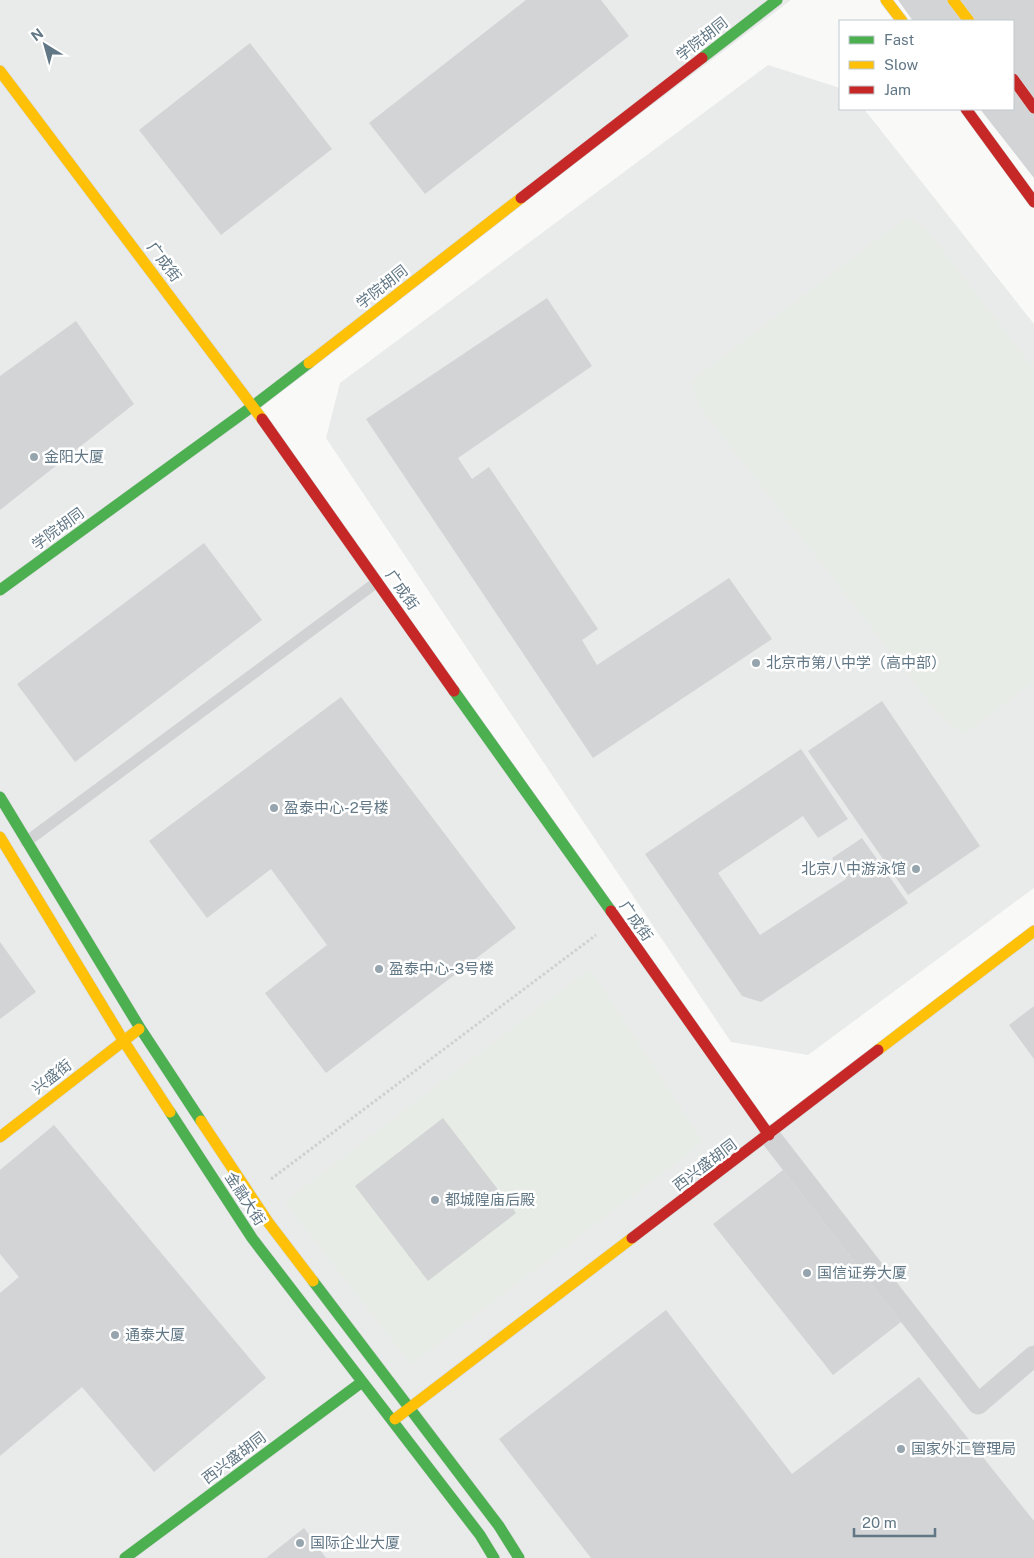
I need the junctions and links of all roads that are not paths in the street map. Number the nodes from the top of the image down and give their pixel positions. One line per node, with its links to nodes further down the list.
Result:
1 (777, 0): 11 (main road, 学院胡同)
2 (886, 0): 4 (main road)
3 (954, 0): 5 (main road)
4 (901, 20)
5 (968, 20)
6 (0, 71): 11 (main road, 广成街)
7 (1014, 80): 8 (main road)
8 (1034, 108)
9 (967, 110): 10 (main road)
10 (1034, 202)
11 (253, 406): 12 (main road, 广成街); 13 (main road, 学院胡同)
12 (377, 582): 16 (lane); 21 (main road, 广成街)
13 (0, 590)
14 (0, 797): 16 (main road)
15 (0, 837): 17 (main road, 金融大街)
16 (27, 841): 17 (lane); 19 (main road)
17 (10, 854): 20 (main road, 金融大街)
18 (1034, 931): 21 (main road, 西兴盛胡同)
19 (140, 1028): 20 (main road, 兴盛街); 25 (main road)
20 (123, 1040): 22 (main road, 兴盛街); 24 (main road, 金融大街)
21 (769, 1135): 23 (street); 25 (main road, 西兴盛胡同)
22 (0, 1137)
23 (1034, 1356)
24 (362, 1382): 26 (main road, 金融大街); 27 (main road, 西兴盛胡同)
25 (410, 1408): 26 (main road, 西兴盛胡同); 29 (main road)
26 (393, 1421): 28 (main road, 金融大街)
27 (125, 1558)
28 (494, 1558)
29 (519, 1558)

